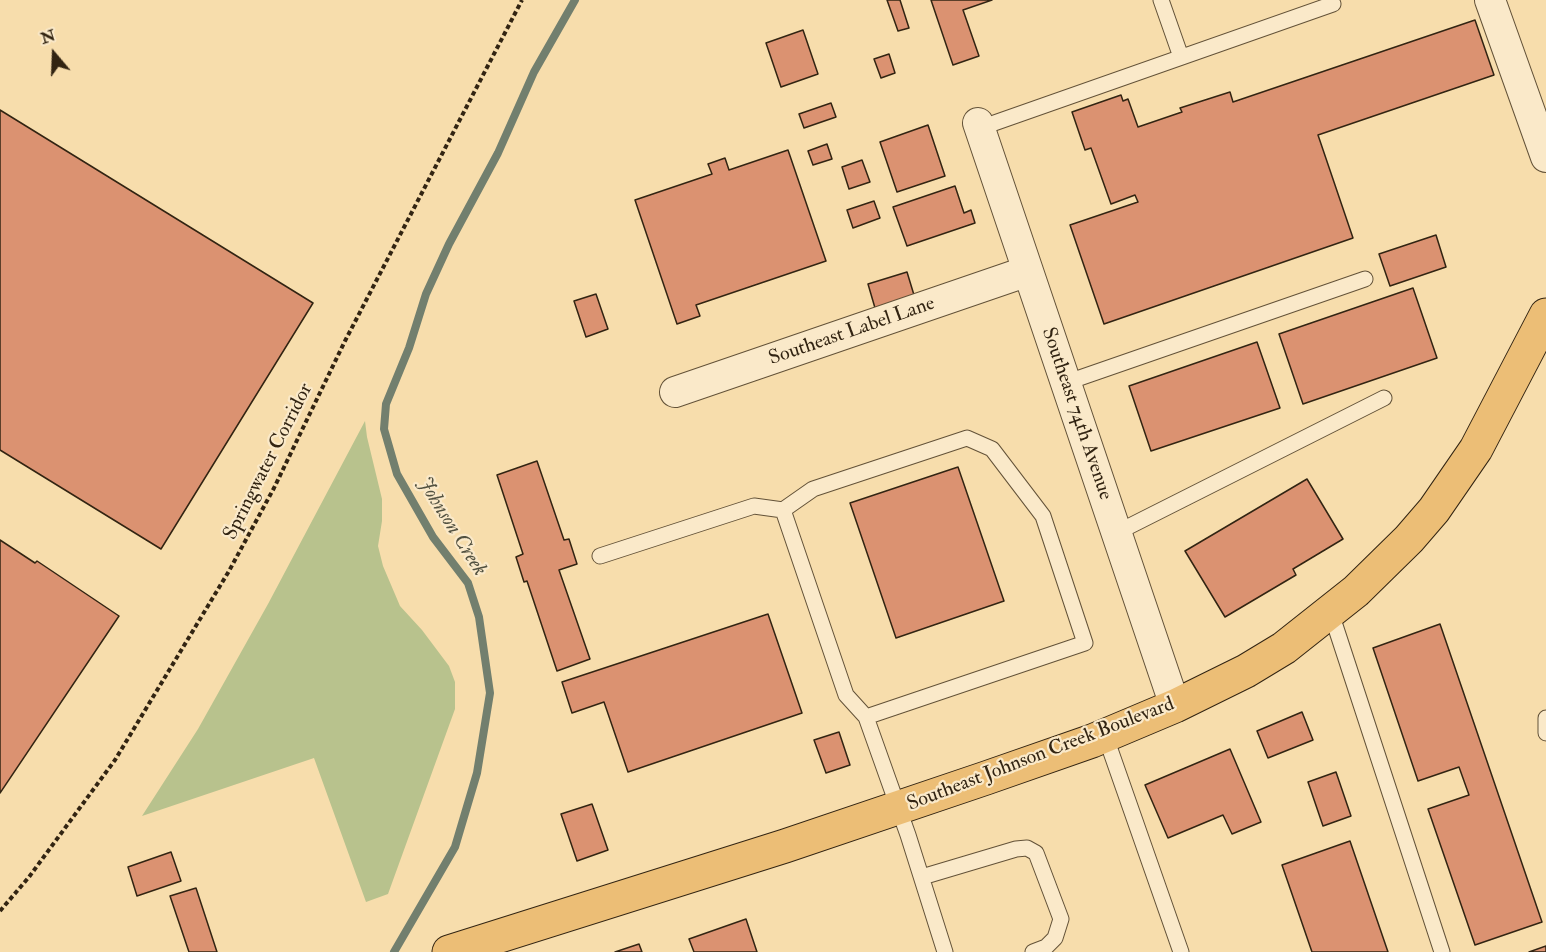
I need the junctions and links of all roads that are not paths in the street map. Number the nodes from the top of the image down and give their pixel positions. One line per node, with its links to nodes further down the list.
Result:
1 (1161, 0): 4 (lane)
2 (1490, 0): 6 (street)
3 (1333, 4): 4 (lane)
4 (1181, 57): 5 (lane)
5 (979, 126): 7 (street, Southeast 74th Avenue)
6 (1546, 157)
7 (1028, 271): 10 (street, Southeast 74th Avenue); 11 (street, Southeast Label Lane)
8 (1365, 279): 10 (lane)
9 (1546, 315): 16 (main road, Southeast Johnson Creek Boulevard)
10 (1065, 382): 14 (street, Southeast 74th Avenue)
11 (675, 392)
12 (1384, 398): 14 (lane)
13 (783, 510): 15 (lane); 18 (lane); 18 (lane)
14 (1116, 533): 17 (street, Southeast 74th Avenue)
15 (600, 556)
16 (1331, 612): 17 (main road, Southeast Johnson Creek Boulevard); 28 (lane)
17 (1175, 706): 21 (main road, Southeast Johnson Creek Boulevard)
18 (866, 717): 22 (lane)
19 (1546, 718): 20 (lane)
20 (1546, 732)
21 (1105, 735): 22 (main road, Southeast Johnson Creek Boulevard); 27 (lane)
22 (898, 809): 23 (lane); 24 (main road, Southeast Johnson Creek Boulevard)
23 (921, 878): 25 (lane); 26 (lane)
24 (467, 949)
25 (945, 952)
26 (1033, 952)
27 (1181, 952)
28 (1442, 952)

